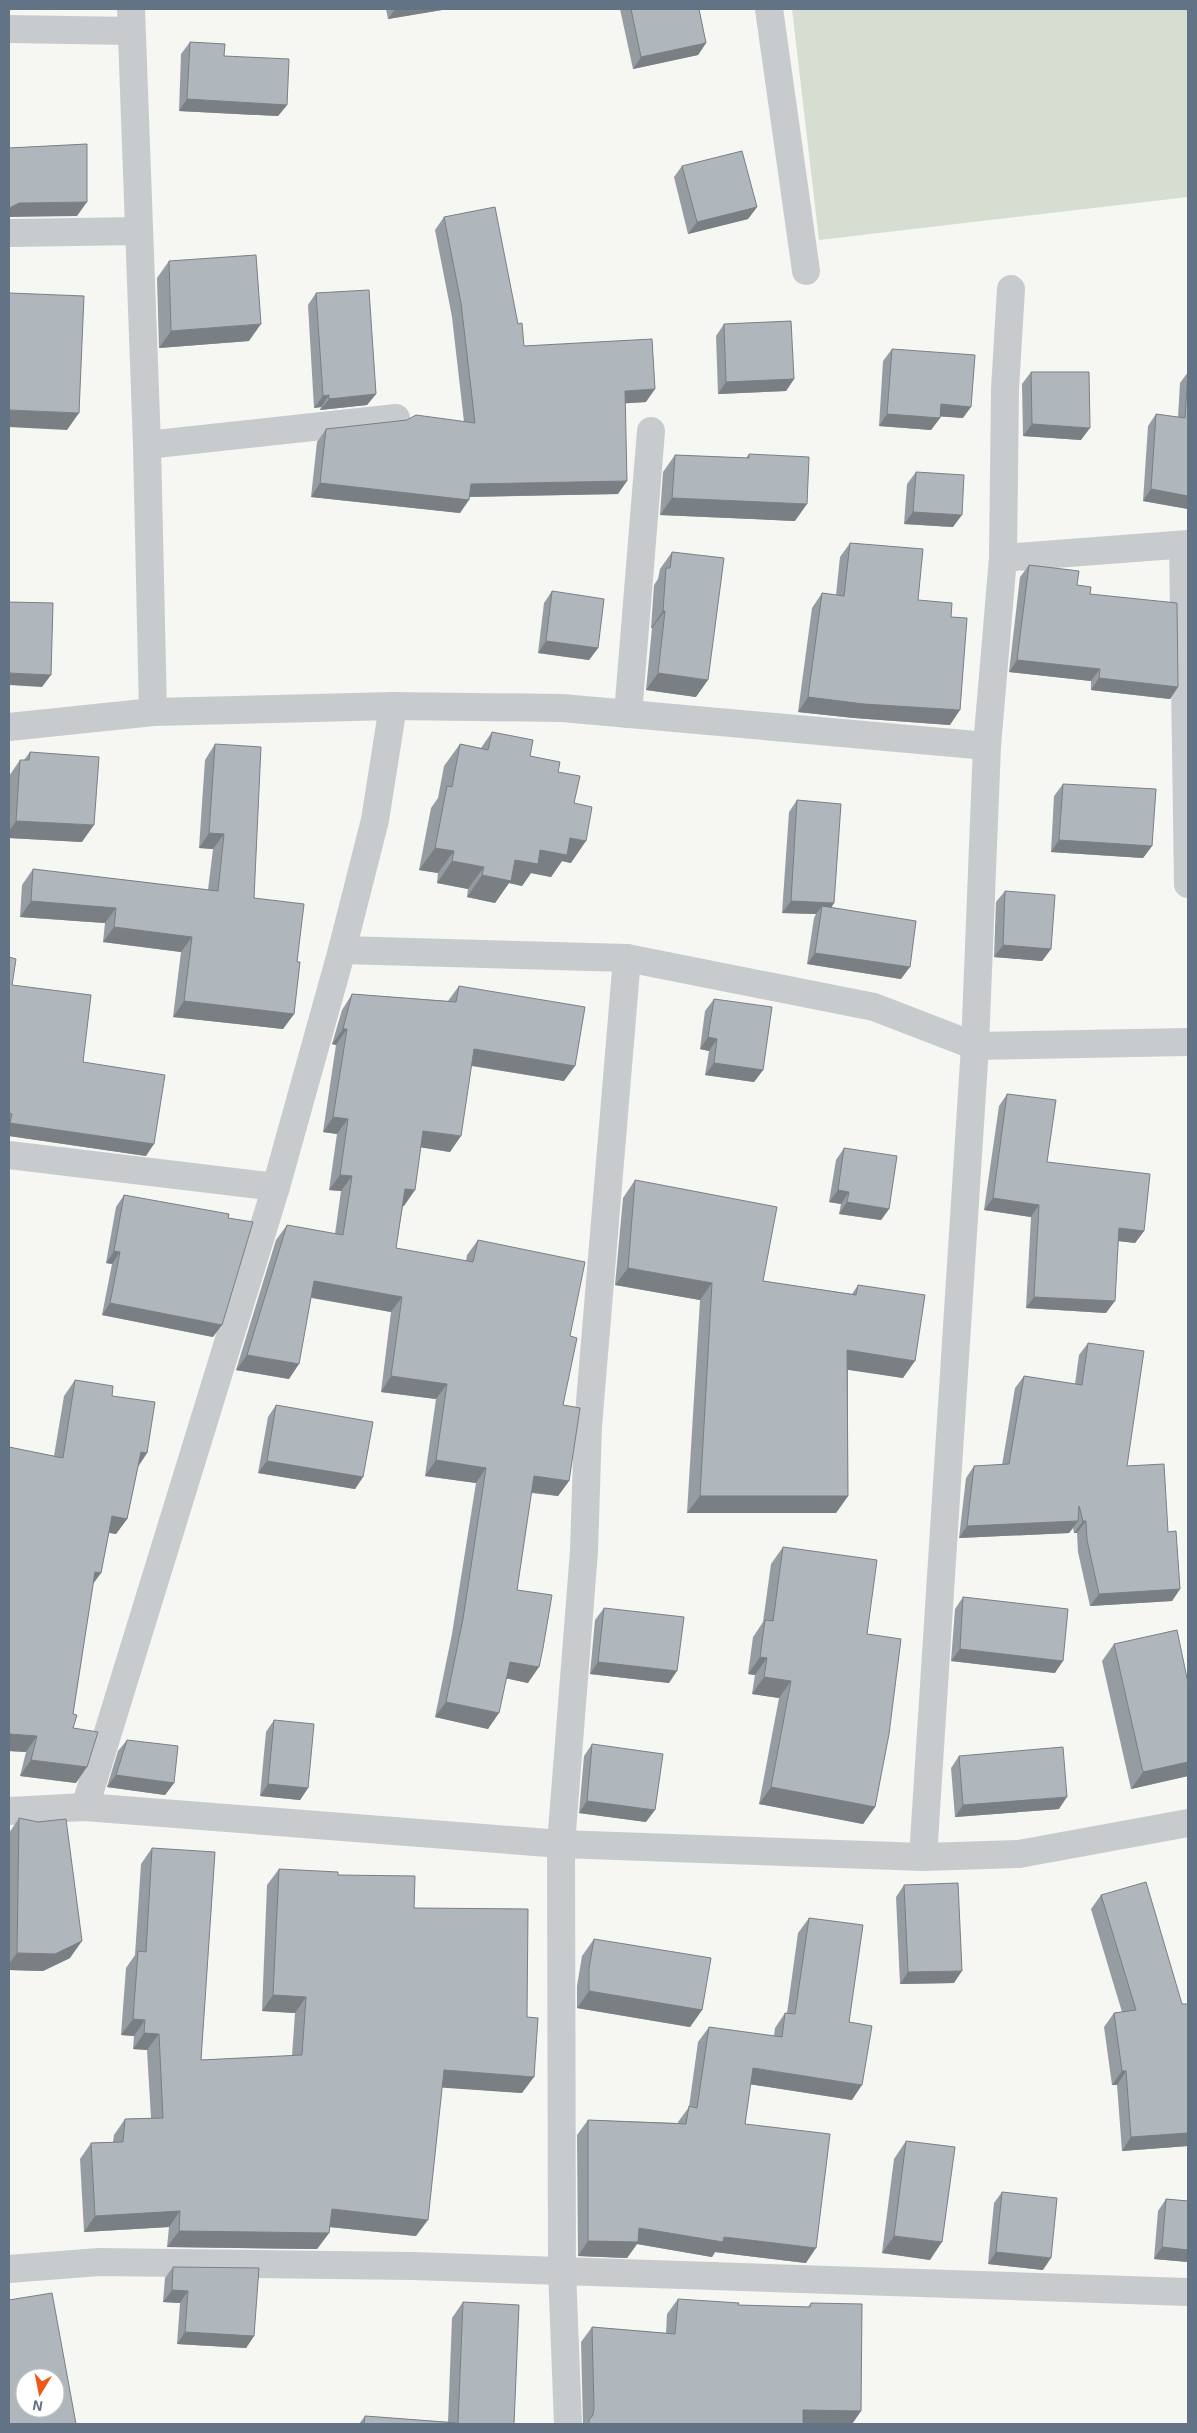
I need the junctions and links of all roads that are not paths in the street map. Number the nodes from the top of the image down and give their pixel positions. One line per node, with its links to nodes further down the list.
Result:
1 (769, 9): 6 (street)
2 (131, 20): 3 (street); 4 (street)
3 (9, 29)
4 (139, 231): 5 (street); 10 (street)
5 (9, 233)
6 (806, 271)
7 (1011, 289): 12 (street)
8 (396, 418): 10 (street)
9 (651, 431): 15 (street)
10 (147, 445): 14 (street)
11 (1186, 544): 12 (street); 18 (street)
12 (1004, 558): 17 (street)
13 (394, 706): 14 (street); 15 (street); 19 (street)
14 (153, 712): 16 (street)
15 (628, 714): 17 (street)
16 (9, 727)
17 (987, 746): 22 (street)
18 (1188, 884)
19 (342, 950): 20 (street); 24 (street)
20 (627, 958): 22 (street); 28 (street)
21 (1188, 1042): 22 (street)
22 (975, 1046): 29 (street)
23 (9, 1155): 24 (street)
24 (276, 1187): 25 (street)
25 (85, 1807): 26 (street); 28 (street)
26 (9, 1811)
27 (1188, 1824): 29 (street)
28 (561, 1844): 29 (street); 31 (street)
29 (923, 1857)
30 (9, 2269): 31 (street)
31 (562, 2270): 32 (street); 33 (street)
32 (1188, 2292)
33 (568, 2424)

